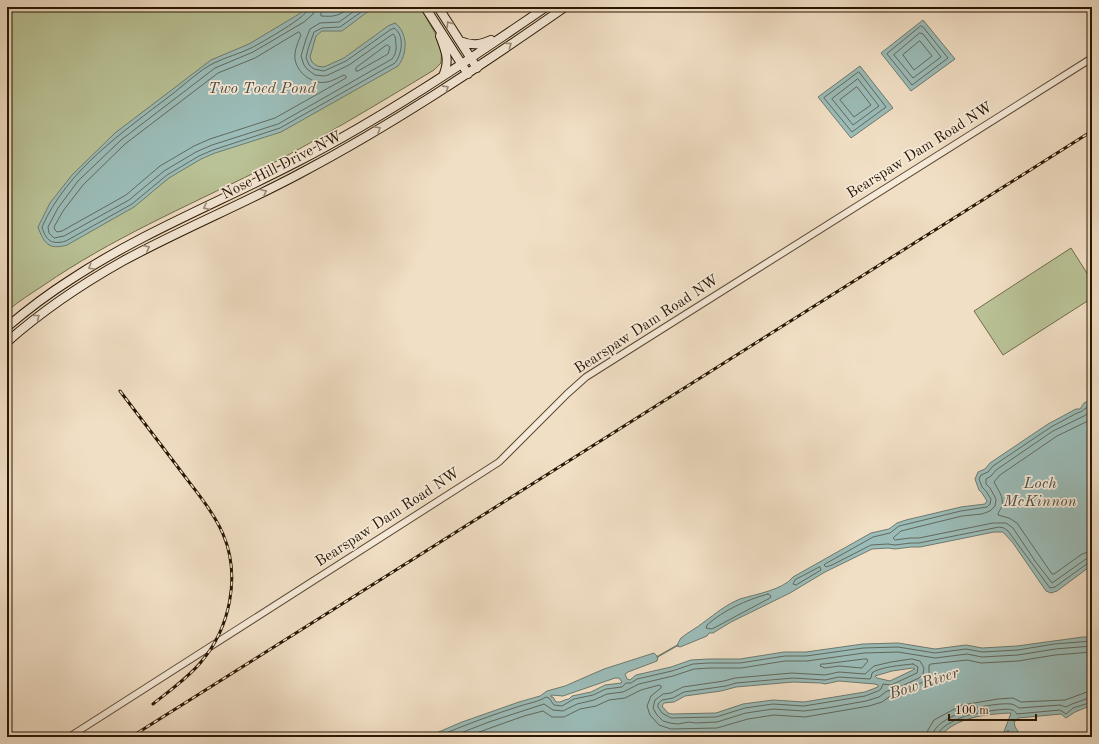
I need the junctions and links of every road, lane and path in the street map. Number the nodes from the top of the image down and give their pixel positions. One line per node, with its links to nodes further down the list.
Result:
1 (424, 7): 5 (street)
2 (438, 7): 7 (street, one-way to 2)
3 (546, 7): 6 (street, Nose Hill Drive NW)
4 (565, 7): 11 (street, Nose Hill Drive NW, one-way to 4)
5 (433, 21): 10 (street); 13 (street)
6 (523, 23): 7 (street); 8 (street, Nose Hill Drive NW)
7 (460, 41): 8 (street)
8 (471, 57): 10 (street, Nose Hill Drive NW); 11 (street)
9 (1092, 58): 16 (street, Bearspaw Dam Road NW)
10 (462, 64): 12 (street); 13 (street, Nose Hill Drive NW)
11 (477, 68): 12 (street, Nose Hill Drive NW)
12 (468, 74): 15 (street, Nose Hill Drive NW, one-way to 12)
13 (443, 76): 14 (street, Nose Hill Drive NW, one-way to 14)
14 (7, 327)
15 (7, 342)
16 (69, 737)

